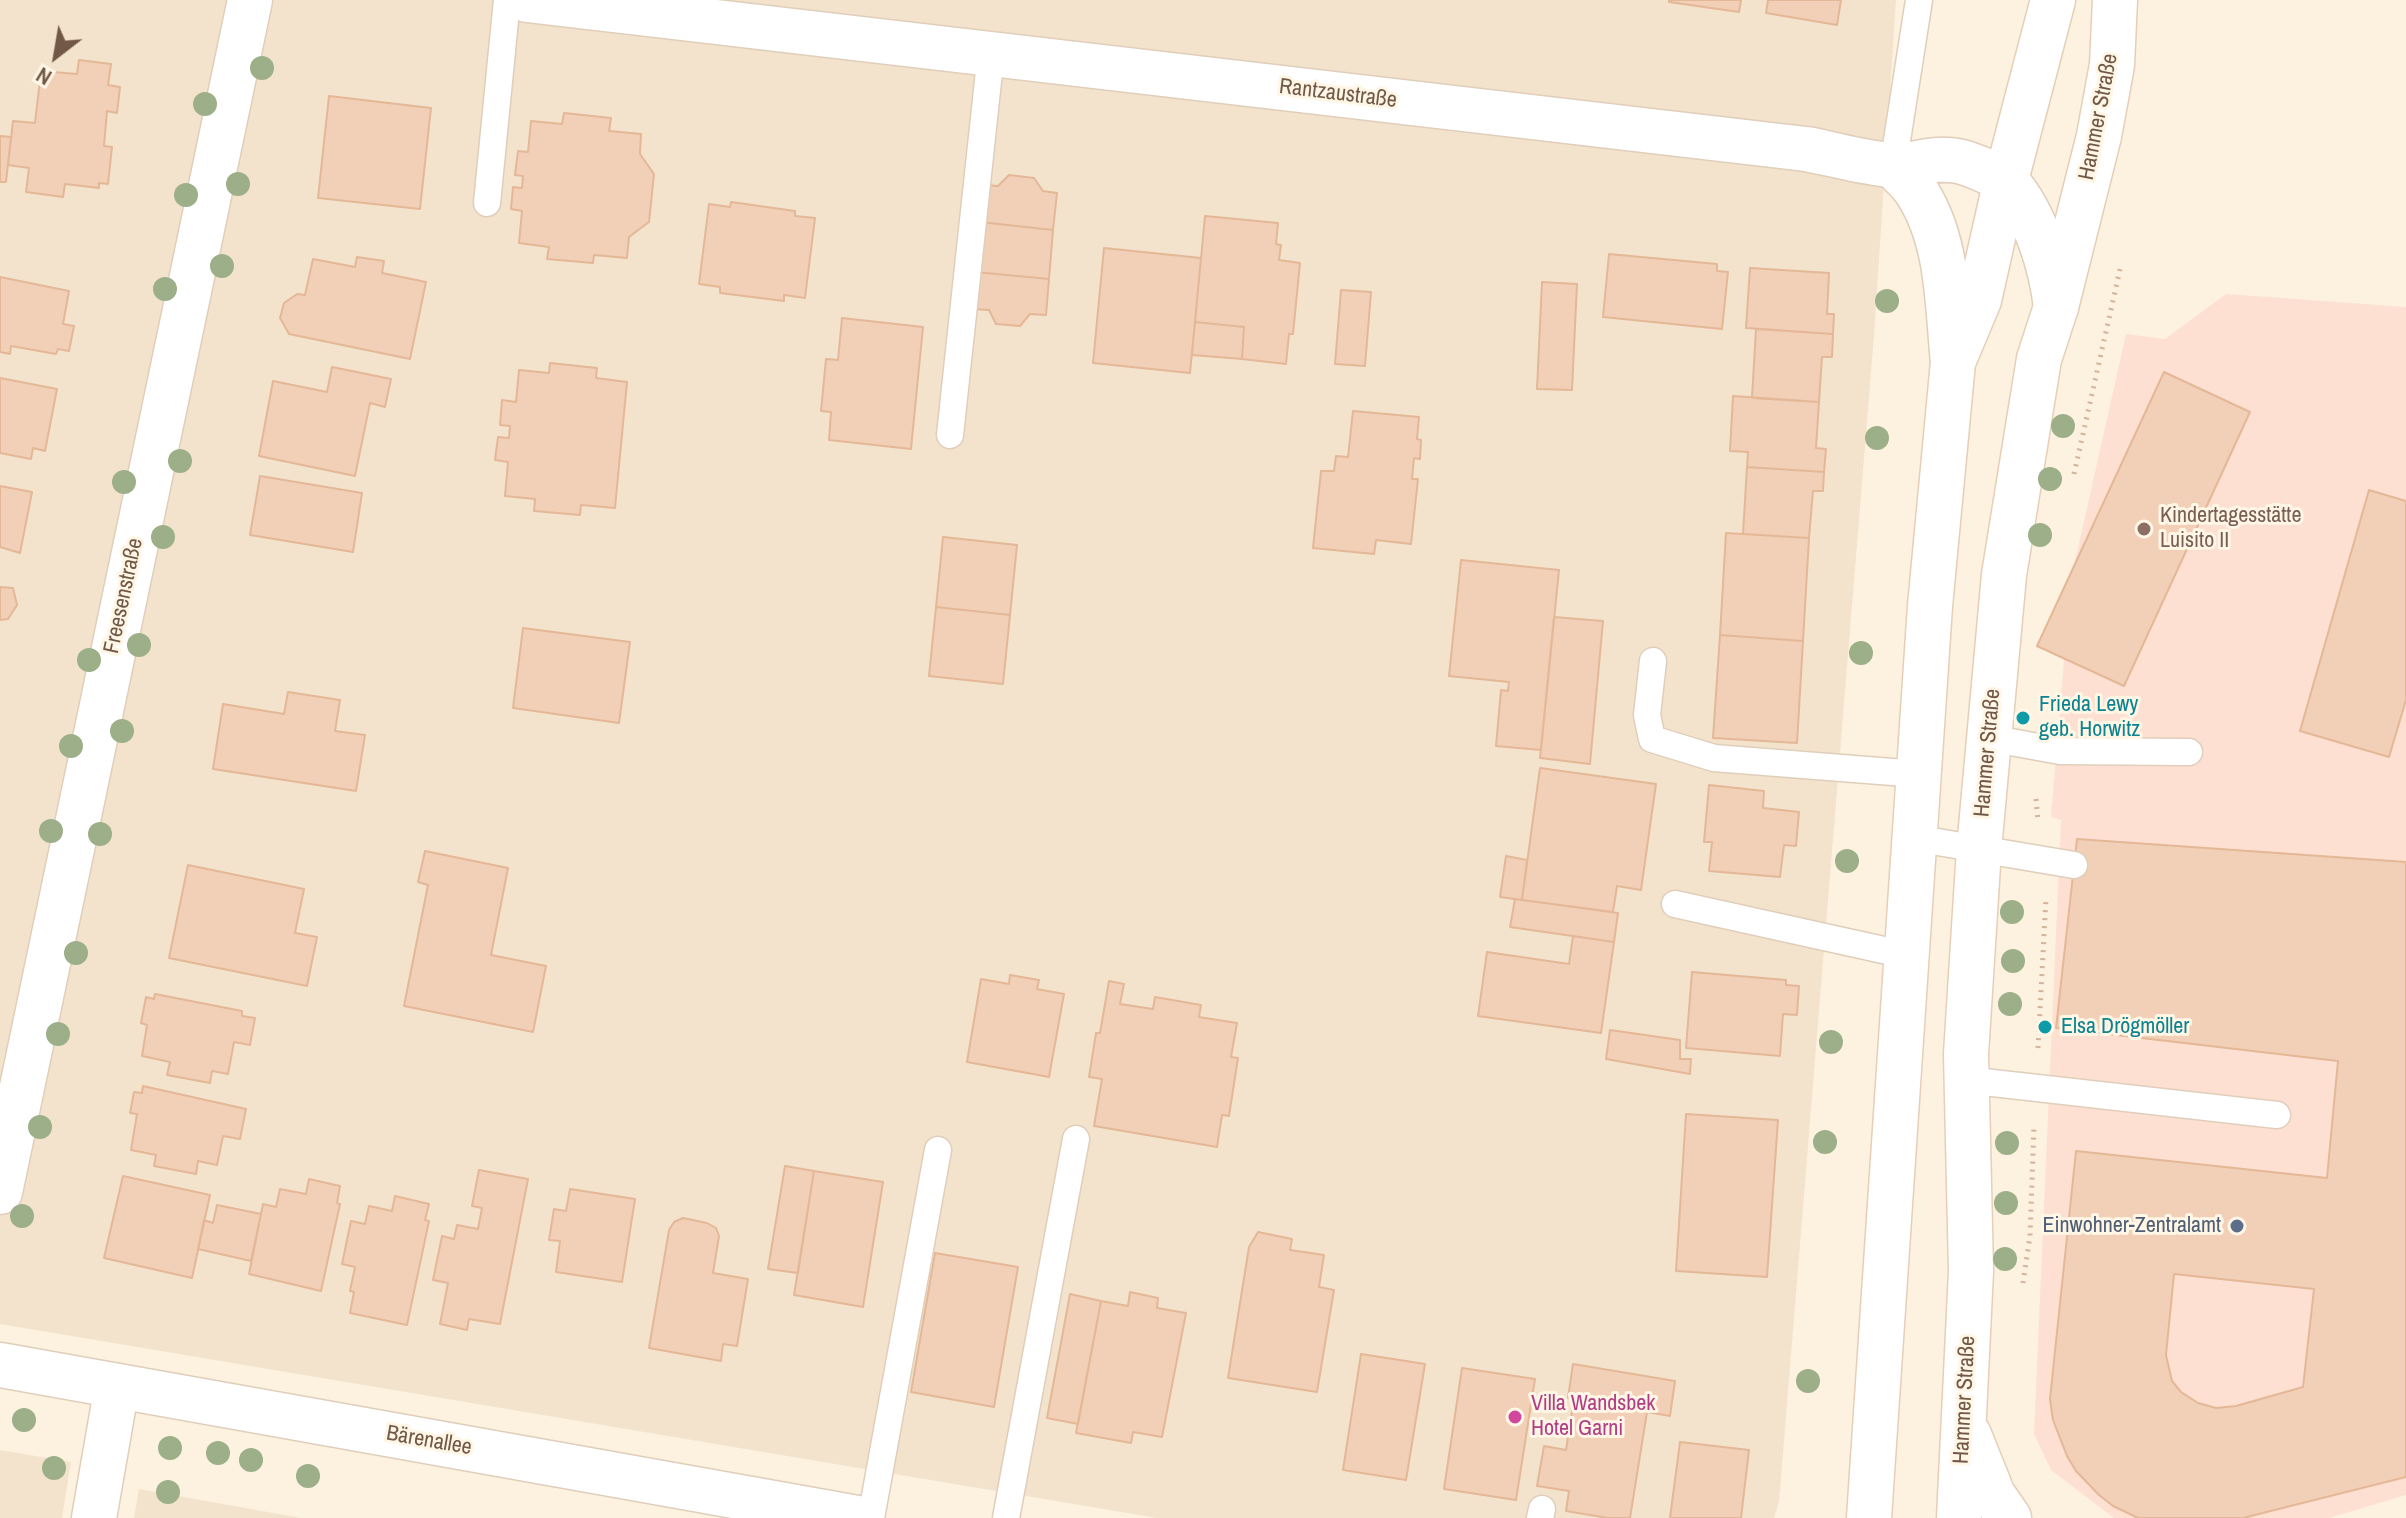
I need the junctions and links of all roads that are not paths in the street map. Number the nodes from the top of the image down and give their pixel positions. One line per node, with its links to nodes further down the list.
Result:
1 (250, 0): 27 (street, Freesenstraße)
2 (507, 0): 10 (lane)
3 (527, 0): 7 (street, Rantzaustraße)
4 (1919, 0): 8 (lane)
5 (2053, 0): 9 (street)
6 (2115, 0): 11 (street, Hammer Straße)
7 (991, 53): 8 (street, Rantzaustraße); 13 (lane)
8 (1893, 166): 9 (street, Rantzaustraße); 12 (street)
9 (2006, 180): 11 (street); 12 (street)
10 (487, 203)
11 (2056, 307): 15 (street, Hammer Straße)
12 (1953, 362): 17 (street)
13 (950, 435)
14 (1653, 661): 17 (lane)
15 (1989, 738): 16 (lane); 19 (street, Hammer Straße)
16 (2189, 752)
17 (1918, 774): 18 (street)
18 (1914, 838): 19 (lane); 22 (street)
19 (1979, 849): 20 (lane); 23 (street, Hammer Straße)
20 (2074, 865)
21 (1675, 904): 22 (lane)
22 (1906, 955): 36 (street)
23 (1966, 1080): 24 (lane); 30 (street, Hammer Straße)
24 (2277, 1115)
25 (1076, 1139): 35 (lane)
26 (938, 1150): 34 (lane)
27 (0, 1192)
28 (0, 1365): 29 (street, Bärenallee)
29 (117, 1386): 31 (street, Bärenallee); 32 (street)
30 (1964, 1422): 37 (street, Hammer Straße); 38 (street)
31 (732, 1507): 33 (street, Bärenallee)
32 (94, 1518)
33 (857, 1518)
34 (871, 1518)
35 (1006, 1518)
36 (1869, 1518)
37 (1959, 1518)
38 (2009, 1518)

